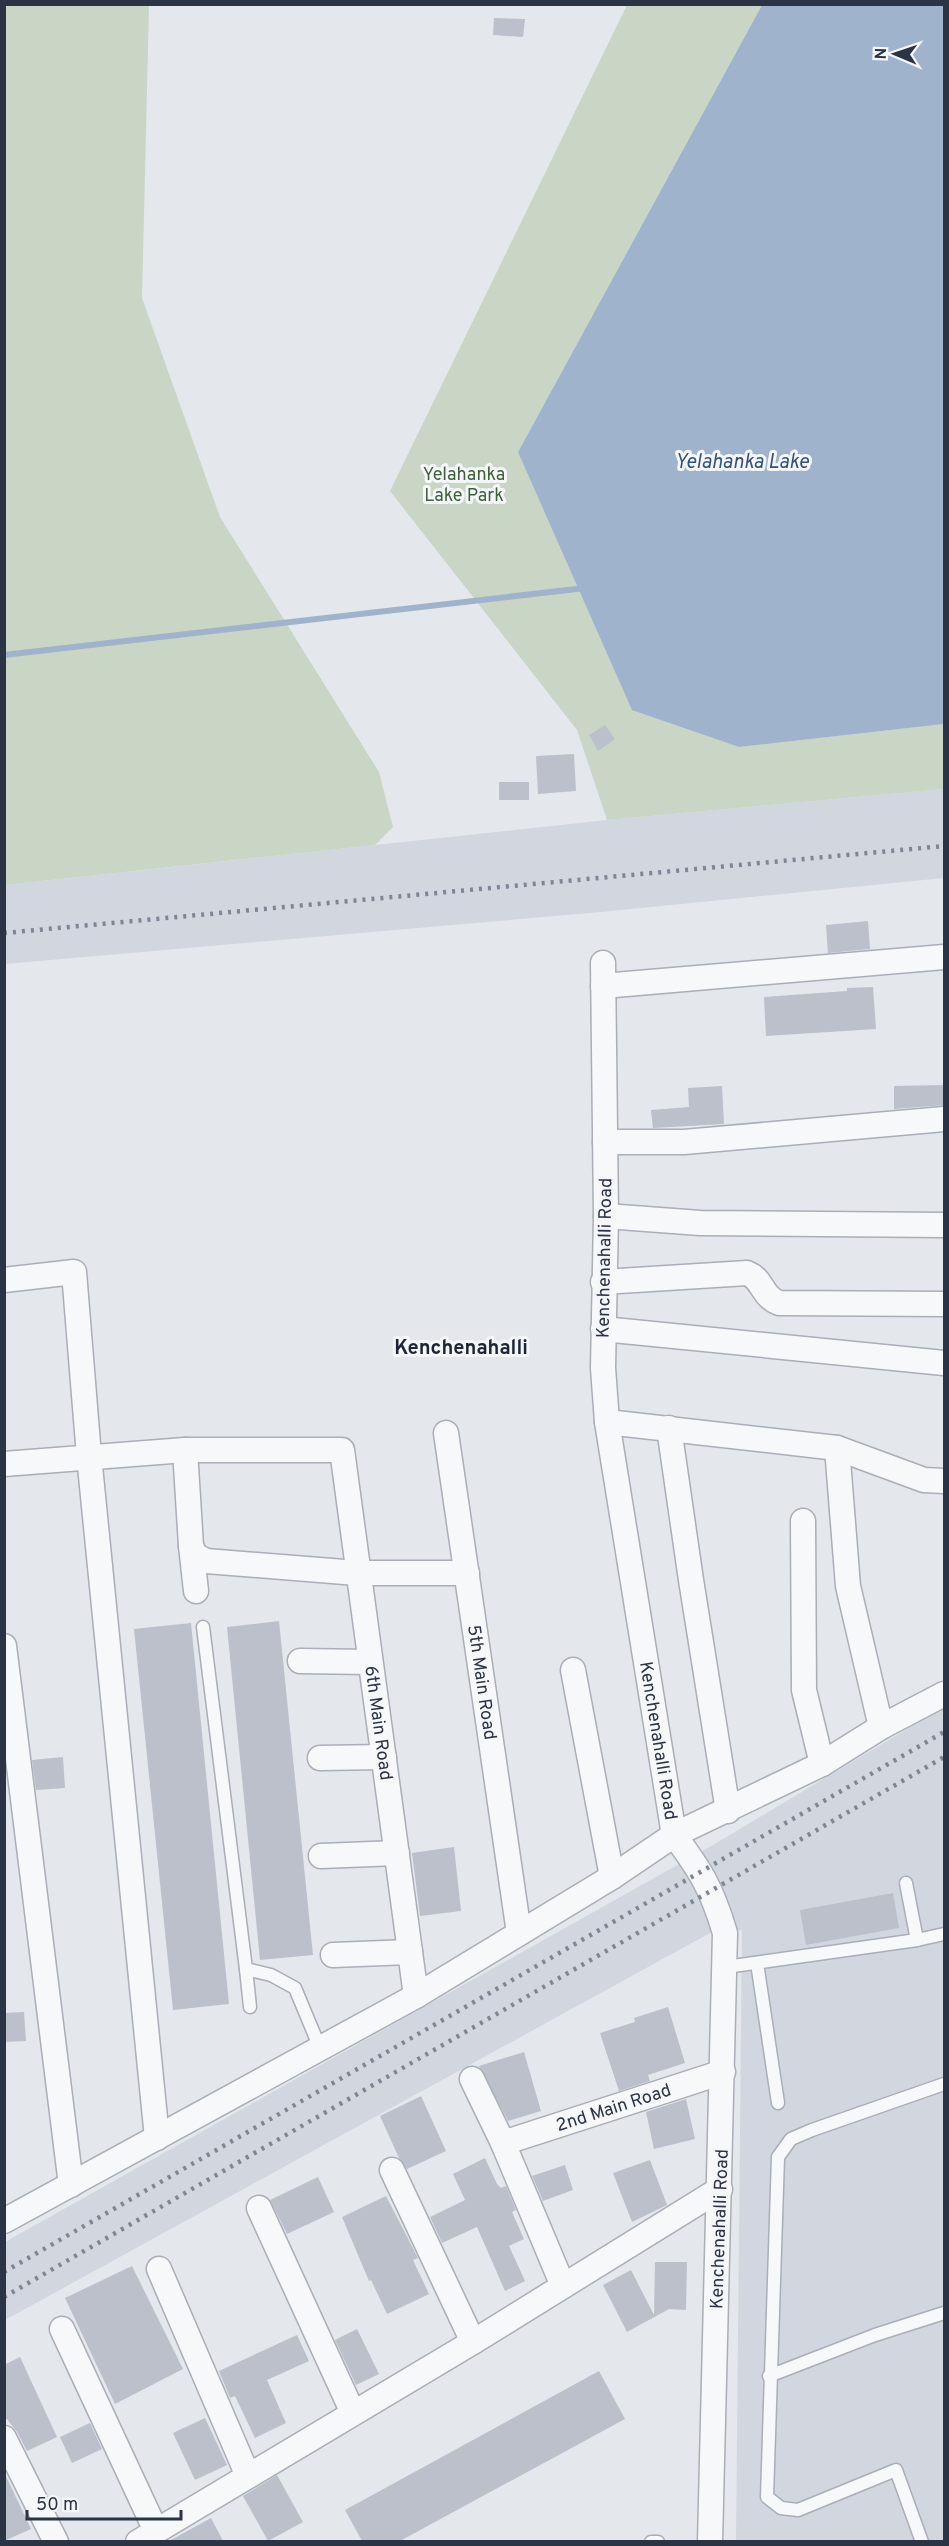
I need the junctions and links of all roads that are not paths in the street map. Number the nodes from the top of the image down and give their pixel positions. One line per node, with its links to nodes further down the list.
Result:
1 (945, 957): 3 (street, Kenchenahalli Road)
2 (945, 1119): 3 (street)
3 (605, 1142): 4 (street, Kenchenahalli Road)
4 (606, 1216): 5 (street); 7 (street, Kenchenahalli Road)
5 (945, 1225)
6 (4, 1280): 16 (street)
7 (603, 1282): 8 (street); 9 (street, Kenchenahalli Road)
8 (945, 1304)
9 (603, 1329): 10 (street); 11 (street, Kenchenahalli Road)
10 (945, 1363)
11 (607, 1422): 12 (street); 35 (street, Kenchenahalli Road)
12 (669, 1428): 14 (street); 34 (street)
13 (446, 1432): 22 (street, 5th Main Road)
14 (837, 1448): 18 (street); 30 (street)
15 (185, 1450): 16 (street); 20 (street); 21 (street, 6th Main Road)
16 (89, 1456): 17 (street); 55 (street)
17 (4, 1464)
18 (945, 1481)
19 (802, 1521): 33 (street)
20 (191, 1546): 21 (street); 23 (street)
21 (357, 1573): 22 (street); 27 (street, 6th Main Road)
22 (467, 1573): 40 (street, 5th Main Road)
23 (196, 1591)
24 (203, 1627): 47 (lane)
25 (4, 1646): 58 (street)
26 (300, 1661): 27 (street)
27 (370, 1662): 31 (street, 6th Main Road)
28 (573, 1670): 38 (street)
29 (945, 1694): 30 (street)
30 (881, 1727): 33 (street)
31 (384, 1757): 32 (street); 36 (street, 6th Main Road)
32 (320, 1758)
33 (822, 1764): 34 (street)
34 (728, 1811): 35 (street)
35 (674, 1835): 38 (street); 46 (street, Kenchenahalli Road)
36 (397, 1853): 37 (street); 43 (street, 6th Main Road)
37 (321, 1856)
38 (612, 1877): 40 (street)
39 (906, 1883): 42 (lane)
40 (519, 1933): 48 (street)
41 (945, 1934): 42 (lane)
42 (917, 1941): 45 (lane)
43 (410, 1952): 44 (street); 48 (street, 6th Main Road)
44 (333, 1955)
45 (757, 1963): 46 (lane); 54 (lane)
46 (726, 1967): 51 (street, Kenchenahalli Road)
47 (246, 1969): 49 (lane); 50 (lane)
48 (416, 1996): 50 (street)
49 (250, 2007)
50 (320, 2049): 55 (street)
51 (723, 2072): 56 (street, 2nd Main Road); 59 (street, Kenchenahalli Road)
52 (472, 2079): 56 (street)
53 (945, 2084): 67 (lane)
54 (778, 2103)
55 (157, 2138): 58 (street)
56 (503, 2143): 63 (street)
57 (392, 2170): 66 (street)
58 (71, 2185): 61 (street)
59 (720, 2189): 63 (street); 75 (street, Kenchenahalli Road)
60 (259, 2208): 68 (street)
61 (4, 2221)
62 (159, 2269): 70 (street)
63 (563, 2286): 66 (street)
64 (945, 2313): 67 (lane)
65 (62, 2329): 71 (street)
66 (473, 2342): 68 (street)
67 (769, 2376): 76 (lane)
68 (353, 2413): 70 (street)
69 (4, 2438): 72 (street)
70 (248, 2476): 71 (street)
71 (147, 2536)
72 (56, 2541)
73 (651, 2541): 74 (lane)
74 (658, 2541)
75 (710, 2541)
76 (922, 2541)

